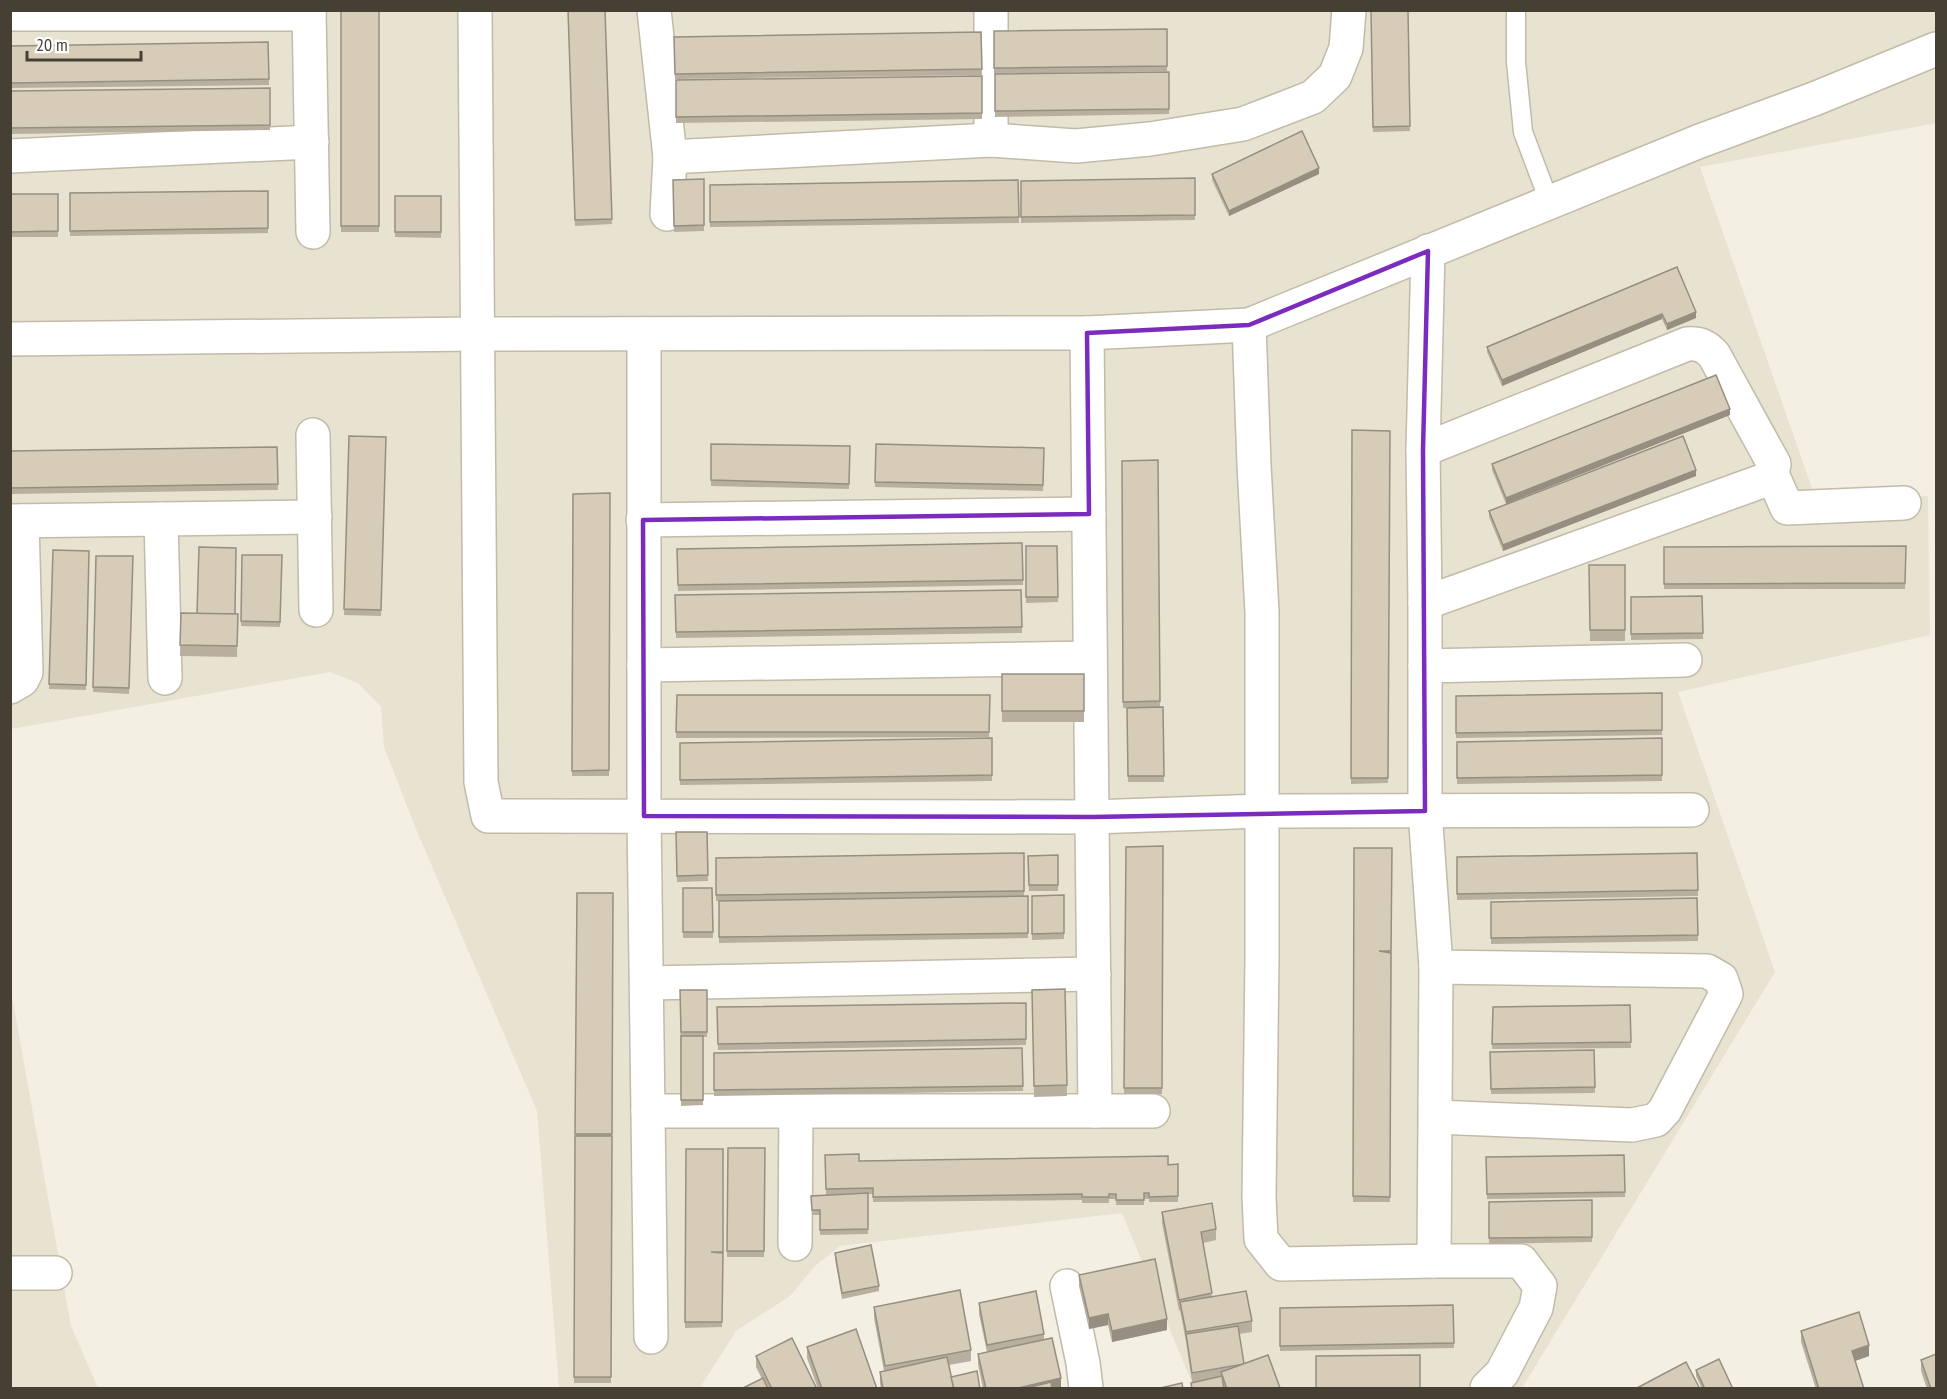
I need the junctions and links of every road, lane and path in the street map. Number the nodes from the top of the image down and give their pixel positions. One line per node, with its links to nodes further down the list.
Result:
1 (475, 10): 19 (street)
2 (654, 10): 12 (street)
3 (991, 10): 9 (street)
4 (1349, 10): 9 (street)
5 (1516, 10): 13 (lane)
6 (309, 12): 7 (street); 10 (street)
7 (10, 14)
8 (1936, 49): 13 (street)
9 (991, 140): 12 (street)
10 (312, 142): 11 (street); 15 (street)
11 (10, 156)
12 (670, 157): 14 (street)
13 (1549, 201): 16 (street)
14 (667, 214)
15 (313, 232)
16 (1428, 251): 17 (street); 23 (street)
17 (1249, 325): 18 (street); 41 (street)
18 (1087, 333): 20 (street); 26 (street)
19 (477, 334): 20 (street); 21 (street); 42 (street)
20 (644, 334): 29 (street)
21 (10, 339)
22 (313, 435): 27 (street)
23 (1423, 450): 24 (street); 31 (street)
24 (1772, 474): 25 (street); 31 (street)
25 (1904, 502)
26 (1089, 514): 29 (street); 33 (street)
27 (315, 517): 28 (street); 32 (street)
28 (161, 519): 30 (street); 37 (street)
29 (644, 520): 35 (street)
30 (16, 521): 38 (street)
31 (1425, 603): 36 (street)
32 (315, 610)
33 (1090, 658): 35 (street); 43 (street)
34 (1685, 660): 36 (street)
35 (644, 665): 42 (street)
36 (1425, 666): 39 (street)
37 (165, 678)
38 (10, 687)
39 (1425, 810): 40 (street); 41 (street); 44 (street)
40 (1692, 810)
41 (1263, 811): 43 (street); 53 (street)
42 (644, 816): 43 (street); 46 (street)
43 (1092, 817): 45 (street)
44 (1436, 967): 51 (street); 51 (street)
45 (1094, 974): 46 (street); 49 (street)
46 (647, 982): 47 (street)
47 (648, 1111): 48 (street); 57 (street)
48 (796, 1111): 49 (street); 52 (street)
49 (1095, 1111): 50 (street)
50 (1153, 1111)
51 (1436, 1117): 53 (street)
52 (795, 1244)
53 (1434, 1261): 59 (street)
54 (10, 1273): 55 (street)
55 (55, 1273)
56 (1067, 1286): 58 (street)
57 (651, 1337)
58 (1086, 1389)
59 (1487, 1389)

